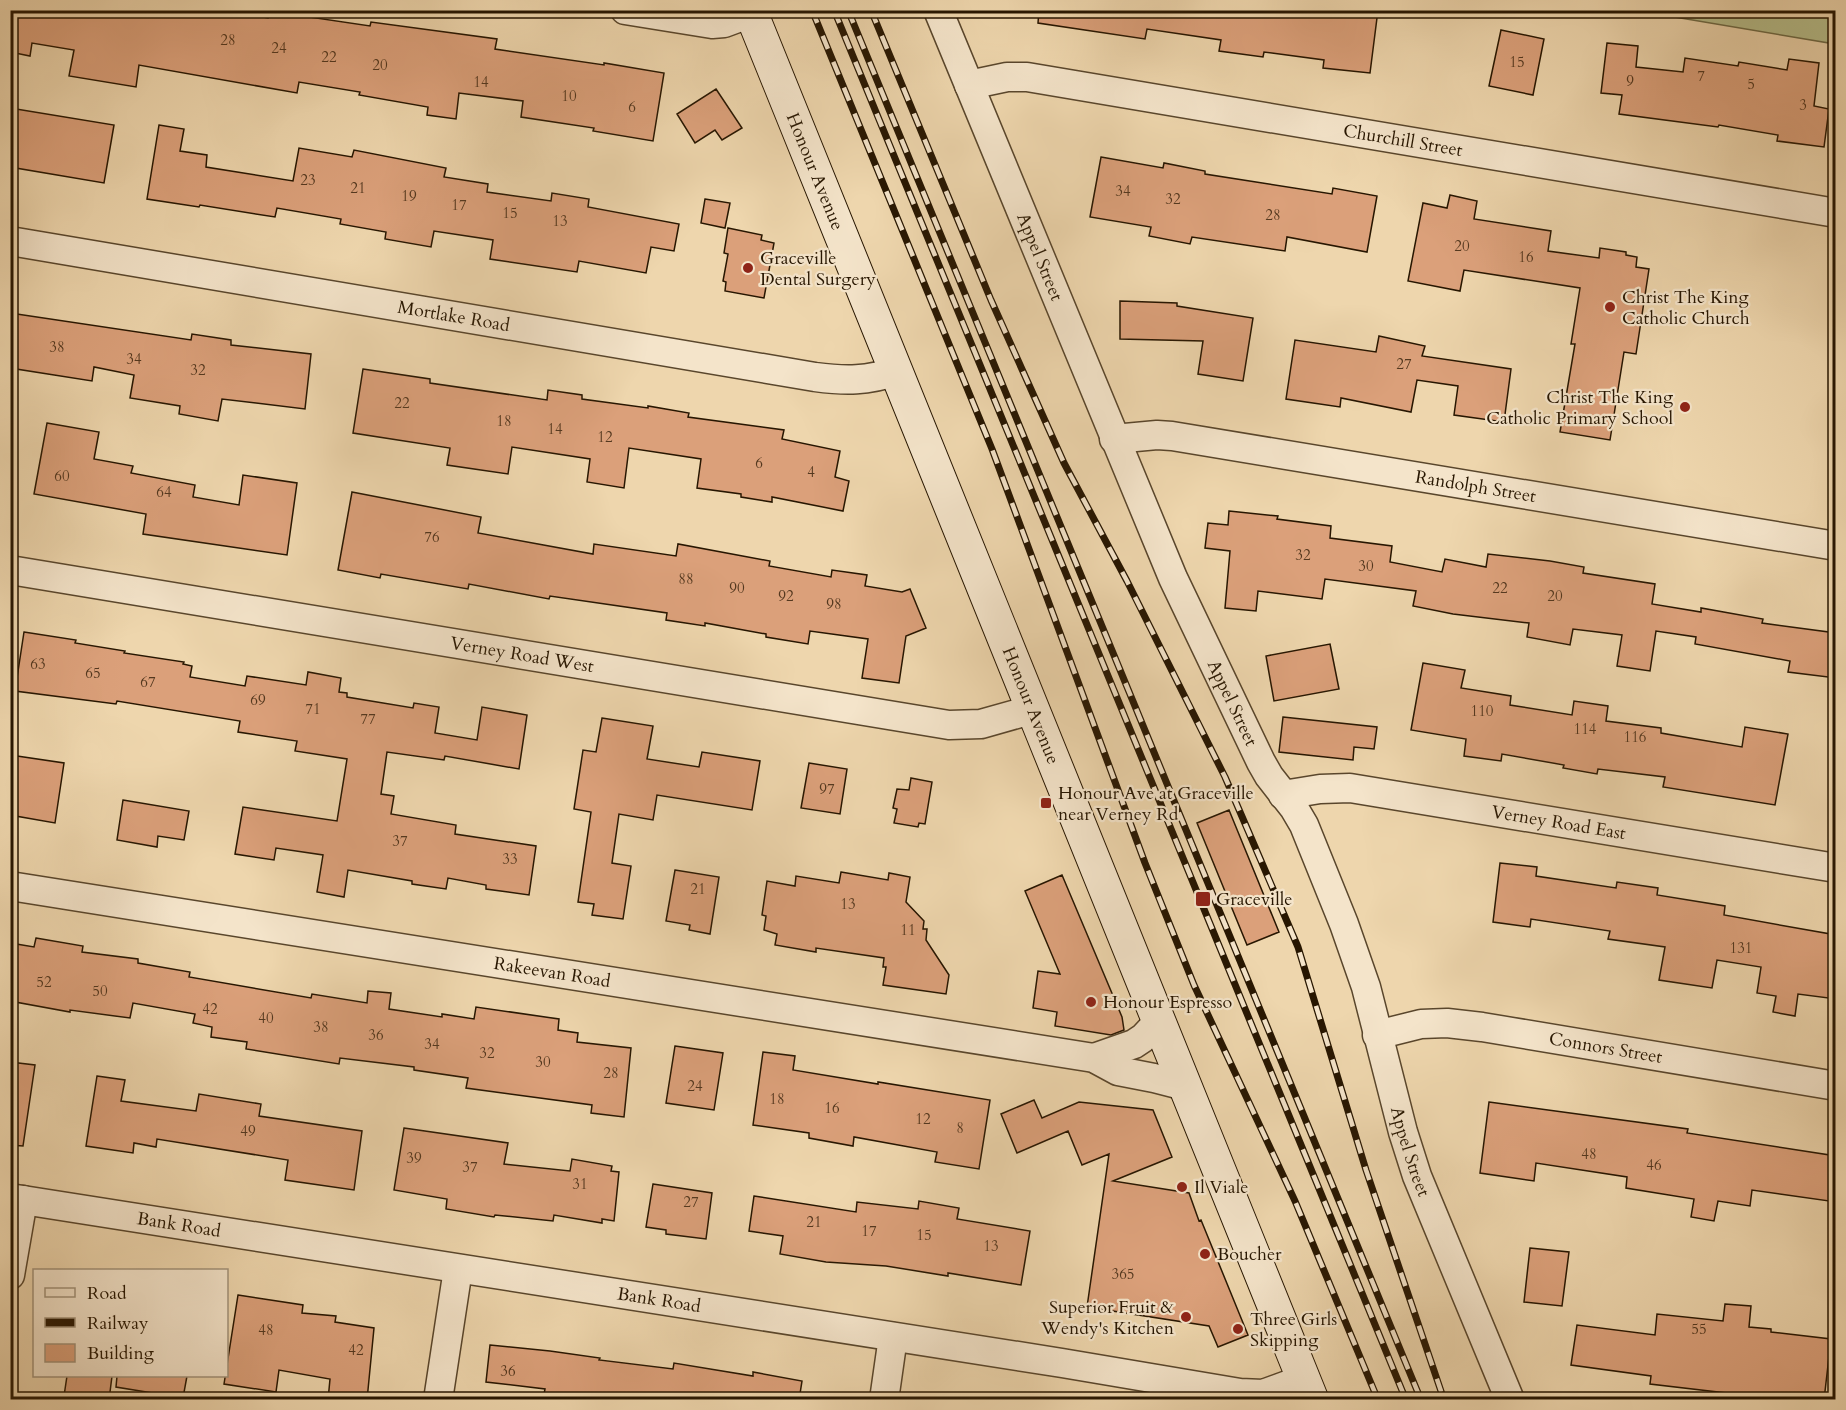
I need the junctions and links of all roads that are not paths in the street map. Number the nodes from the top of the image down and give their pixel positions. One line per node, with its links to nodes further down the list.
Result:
1 (625, 10): 3 (street)
2 (938, 10): 4 (street, Appel Street)
3 (751, 12): 7 (main road, Honour Avenue)
4 (969, 85): 5 (street, Churchill Street); 8 (street, Appel Street)
5 (1836, 213)
6 (10, 242): 7 (street, Mortlake Road)
7 (897, 371): 11 (main road, Honour Avenue)
8 (1114, 439): 9 (street, Randolph Street); 12 (street, Appel Street)
9 (1836, 546)
10 (10, 570): 11 (street, Verney Road West)
11 (1034, 709): 15 (main road, Honour Avenue)
12 (1283, 795): 13 (street, Verney Road East); 16 (street, Appel Street)
13 (1836, 868)
14 (10, 886): 17 (street, Rakeevan Road)
15 (1159, 1021): 17 (street, Rakeevan Road); 18 (main road, Honour Avenue)
16 (1377, 1035): 19 (street, Connors Street); 27 (street, Appel Street)
17 (1094, 1058): 18 (street, Rakeevan Road)
18 (1185, 1086): 24 (main road, Honour Avenue)
19 (1836, 1086)
20 (17, 1199): 21 (street, Bank Road); 22 (street)
21 (458, 1269): 23 (street, Bank Road); 25 (street)
22 (10, 1275)
23 (893, 1337): 24 (street, Bank Road); 26 (street)
24 (1308, 1389)
25 (438, 1400)
26 (884, 1400)
27 (1510, 1400)

